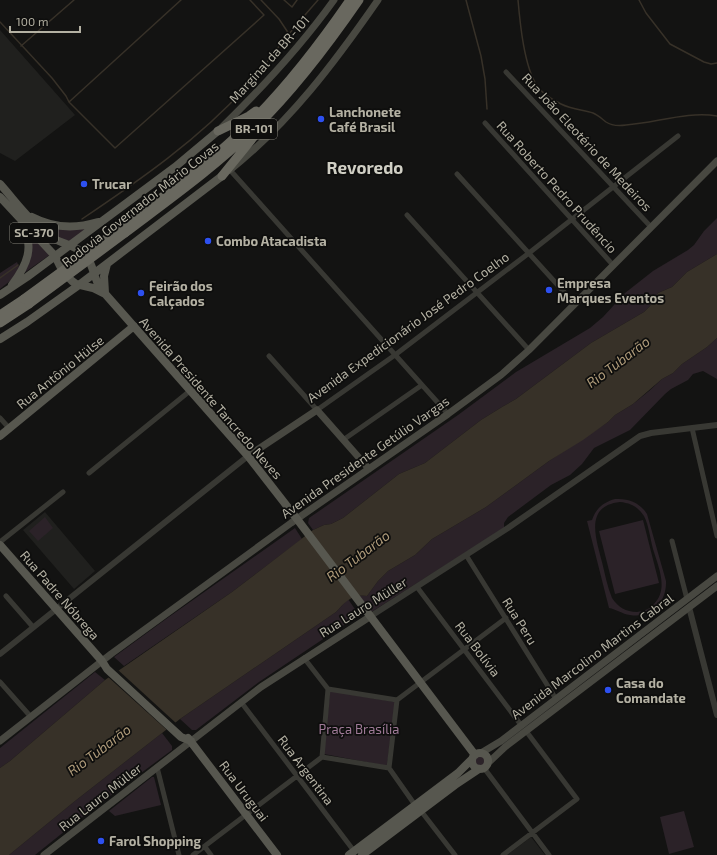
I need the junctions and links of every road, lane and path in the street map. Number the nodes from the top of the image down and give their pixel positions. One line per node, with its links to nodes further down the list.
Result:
1 (334, 0): 8 (main road, Marginal da BR-101)
2 (350, 0): 6 (highway, Rodovia Governador Mário Covas / BR-101)
3 (359, 0): 6 (highway, Rodovia Governador Mário Covas / BR-101)
4 (378, 0): 11 (main road)
5 (506, 72): 14 (street, Rua João Eleotério de Medeiros)
6 (288, 88): 8 (highway); 11 (highway); 33 (highway, Rodovia Governador Mário Covas / BR-101, bridge)
7 (485, 123): 20 (street, Rua Roberto Pedro Prudêncio)
8 (218, 131): 19 (main road)
9 (678, 136): 14 (street, Avenida Expedicionário José Pedro Coelho)
10 (717, 160): 21 (main road, Avenida Presidente Getúlio Vargas)
11 (226, 173): 25 (main road); 40 (street)
12 (457, 174): 23 (street)
13 (0, 184): 17 (main road, SC-370)
14 (613, 187): 20 (street, Avenida Expedicionário José Pedro Coelho); 21 (street, Rua João Eleotério de Medeiros)
15 (0, 197): 16 (main road, SC-370)
16 (12, 210): 24 (main road, SC-370); 29 (main road)
17 (24, 210): 19 (main road); 22 (main road, SC-370)
18 (407, 215): 30 (street)
19 (104, 220): 22 (main road)
20 (571, 220): 23 (street, Avenida Expedicionário José Pedro Coelho); 26 (street, Rua Roberto Pedro Prudêncio)
21 (651, 227): 26 (main road, Avenida Presidente Getúlio Vargas)
22 (70, 245): 24 (main road); 27 (main road)
23 (529, 253): 30 (street, Avenida Expedicionário José Pedro Coelho); 34 (street)
24 (55, 256): 28 (main road); 29 (main road)
25 (107, 264): 27 (main road); 31 (main road)
26 (613, 265): 34 (main road, Avenida Presidente Getúlio Vargas)
27 (94, 274): 28 (main road); 31 (main road, Avenida Presidente Tancredo Neves)
28 (79, 285): 31 (main road, Avenida Presidente Tancredo Neves); 38 (main road)
29 (9, 289): 32 (main road)
30 (477, 293): 39 (street); 40 (street, Avenida Expedicionário José Pedro Coelho)
31 (105, 294): 37 (main road, Avenida Presidente Tancredo Neves)
32 (0, 295)
33 (27, 302): 35 (highway, Rodovia Governador Mário Covas / BR-101); 36 (highway, Rodovia Governador Mário Covas / BR-101)
34 (574, 303): 39 (main road, Avenida Presidente Getúlio Vargas)
35 (0, 315)
36 (0, 323)
37 (134, 326): 43 (main road, Avenida Presidente Tancredo Neves); 48 (main road, Rua Antônio Hülse)
38 (0, 339)
39 (529, 350): 45 (main road, Avenida Presidente Getúlio Vargas)
40 (395, 355): 42 (street); 44 (street, Avenida Expedicionário José Pedro Coelho)
41 (269, 356): 44 (street)
42 (422, 385): 45 (street); 51 (street)
43 (191, 390): 52 (main road, Avenida Presidente Tancredo Neves); 54 (street)
44 (317, 410): 51 (main road); 52 (main road, Avenida Expedicionário José Pedro Coelho)
45 (448, 414): 53 (main road, Avenida Presidente Getúlio Vargas)
46 (0, 418): 48 (street)
47 (717, 425): 49 (street, Rua Lauro Müller)
48 (9, 428): 50 (main road, Rua Antônio Hülse)
49 (692, 428): 57 (street); 60 (street, Rua Lauro Müller)
50 (0, 436)
51 (343, 440): 53 (main road)
52 (248, 456): 56 (main road, Avenida Presidente Tancredo Neves); 67 (street, Avenida Expedicionário José Pedro Coelho)
53 (369, 469): 56 (main road, Avenida Presidente Getúlio Vargas)
54 (89, 473)
55 (63, 492): 59 (street)
56 (299, 521): 68 (main road, Avenida Presidente Tancredo Neves); 75 (main road, Avenida Presidente Getúlio Vargas)
57 (717, 536)
58 (672, 541): 65 (street)
59 (0, 544): 67 (main road, Rua Padre Nóbrega)
60 (466, 555): 63 (street, Rua Lauro Müller); 69 (street, Rua Peru)
61 (717, 576): 65 (main road, Avenida Marcolino Martins Cabral)
62 (717, 586): 66 (main road, Avenida Marcolino Martins Cabral)
63 (417, 587): 68 (street, Rua Lauro Müller); 71 (street, Rua Bolívia)
64 (6, 596): 70 (street)
65 (687, 599): 66 (main road); 74 (main road, Avenida Marcolino Martins Cabral)
66 (689, 607): 74 (main road, Avenida Marcolino Martins Cabral); 82 (street)
67 (56, 609): 70 (street, Avenida Expedicionário José Pedro Coelho); 75 (main road, Rua Padre Nóbrega)
68 (371, 616): 73 (main road, Rua Lauro Müller); 77 (main road, Avenida Presidente Tancredo Neves)
69 (506, 618): 71 (street); 79 (street, Rua Peru)
70 (33, 628): 72 (street, Avenida Expedicionário José Pedro Coelho)
71 (464, 650): 77 (street); 84 (street, Rua Bolívia)
72 (0, 654)
73 (304, 658): 78 (street); 81 (main road, Rua Lauro Müller)
74 (615, 659): 79 (main road, Avenida Marcolino Martins Cabral); 84 (main road, Avenida Marcolino Martins Cabral)
75 (102, 661): 83 (main road, Avenida Presidente Getúlio Vargas); 85 (main road, Rua Padre Nóbrega)
76 (0, 682): 83 (street)
77 (420, 683): 80 (street); 88 (main road, Avenida Presidente Tancredo Neves)
78 (328, 689): 80 (street); 89 (street)
79 (556, 699): 84 (main road, Avenida Marcolino Martins Cabral)
80 (397, 700): 92 (street)
81 (241, 702): 87 (main road, Rua Lauro Müller); 93 (street, Rua Argentina)
82 (717, 715)
83 (31, 717): 86 (main road, Avenida Presidente Getúlio Vargas)
84 (523, 728): 88 (main road, Avenida Marcolino Martins Cabral); 91 (main road, Avenida Marcolino Martins Cabral); 96 (street, Rua Bolívia)
85 (183, 735): 87 (main road, Rua Uruguai)
86 (0, 741)
87 (191, 741): 90 (main road, Rua Lauro Müller); 95 (main road, Rua Uruguai)
88 (476, 756): 91 (main road); 91 (main road); 94 (main road, Avenida Marcolino Martins Cabral)
89 (322, 757): 92 (street); 93 (street)
90 (157, 767): 99 (main road, Rua Lauro Müller); 100 (street)
91 (484, 767): 94 (main road, Avenida Marcolino Martins Cabral); 96 (street)
92 (389, 768): 94 (street)
93 (297, 776): 95 (street); 98 (street, Rua Argentina)
94 (418, 808): 98 (main road, Avenida Marcolino Martins Cabral); 104 (main road, Avenida Marcolino Martins Cabral); 105 (street)
95 (247, 815): 97 (street); 103 (main road, Rua Uruguai)
96 (533, 833): 106 (street); 107 (street)
97 (205, 846): 101 (street); 102 (street)
98 (352, 853)
99 (44, 855)
100 (179, 855)
101 (194, 855)
102 (211, 855)
103 (277, 855)
104 (362, 855)
105 (455, 855)
106 (503, 855)
107 (549, 855)

